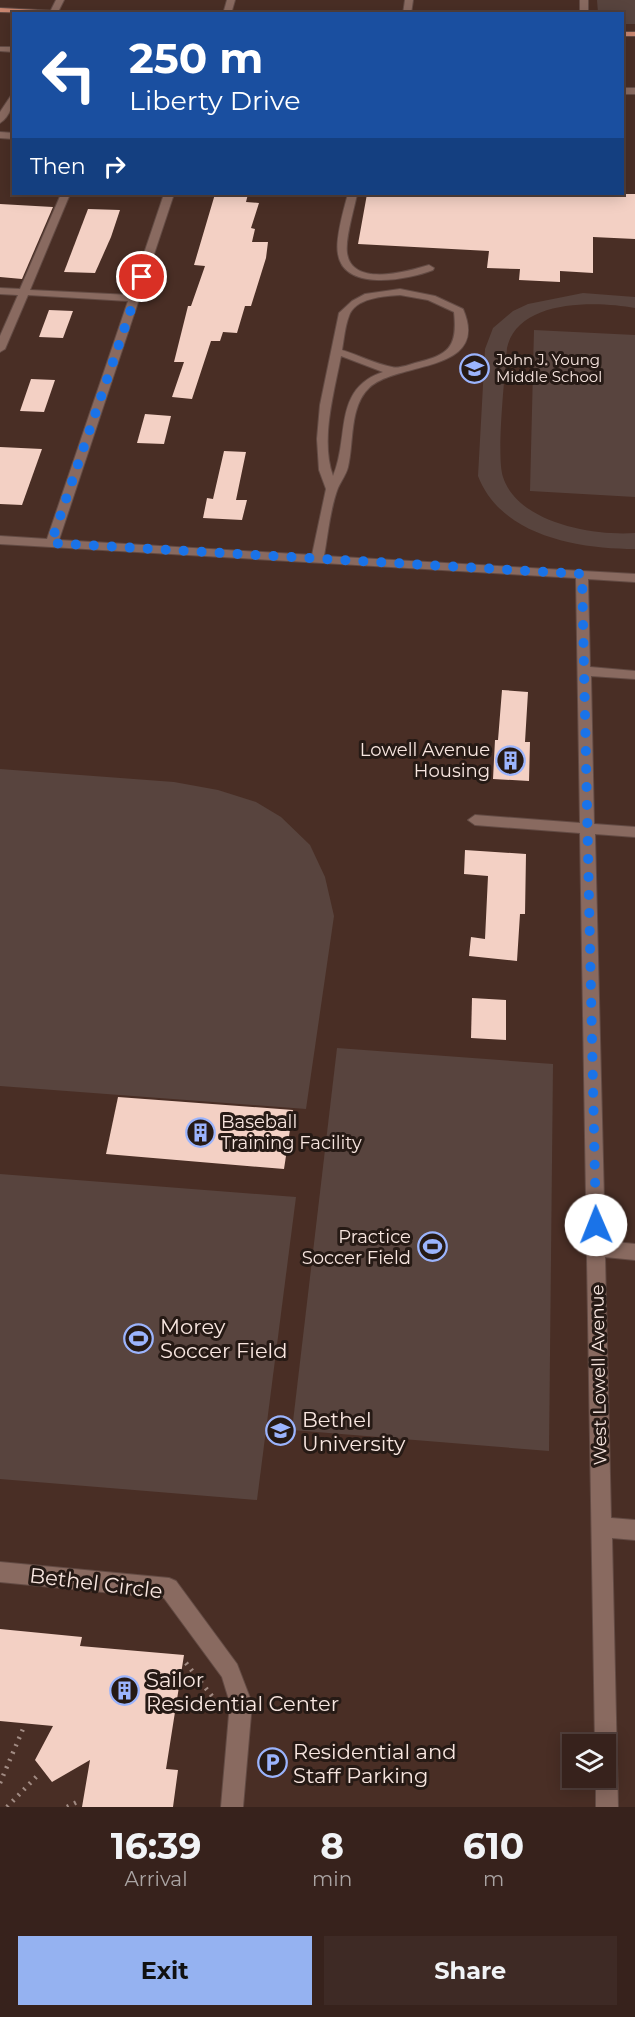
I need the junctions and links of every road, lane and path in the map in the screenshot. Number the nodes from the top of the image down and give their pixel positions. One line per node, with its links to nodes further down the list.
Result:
1 (0, 10): 2 (main road)
2 (36, 12)
3 (12, 97): 4 (street)
4 (0, 120)
5 (65, 195): 10 (street)
6 (169, 195): 11 (street)
7 (352, 195): 8 (street)
8 (429, 268)
9 (0, 291): 10 (street)
10 (24, 293): 11 (street); 12 (street)
11 (135, 298): 17 (street)
12 (0, 349)
13 (336, 351): 14 (street); 14 (street); 15 (street)
14 (392, 371): 15 (street)
15 (332, 489): 18 (street)
16 (0, 540): 17 (street)
17 (51, 543): 18 (street)
18 (317, 559): 19 (street)
19 (582, 574): 20 (street); 21 (street, West Lowell Avenue)
20 (635, 578)
21 (584, 671): 22 (street); 24 (street, West Lowell Avenue)
22 (635, 675)
23 (475, 820): 24 (street)
24 (587, 828): 25 (street); 26 (street, West Lowell Avenue)
25 (635, 832)
26 (596, 1248): 27 (street); 28 (street, West Lowell Avenue)
27 (635, 1252)
28 (602, 1527): 29 (street); 34 (street, West Lowell Avenue)
29 (635, 1530)
30 (0, 1572): 41 (street, Bethel Circle)
31 (186, 1663): 32 (path)
32 (220, 1706)
33 (23, 1729): 36 (path)
34 (606, 1734)
35 (38, 1775): 39 (path)
36 (0, 1783)
37 (607, 1788): 42 (street, West Lowell Avenue)
38 (77, 1802): 40 (path)
39 (7, 1807)
40 (67, 1807)
41 (232, 1807)
42 (607, 1807)

